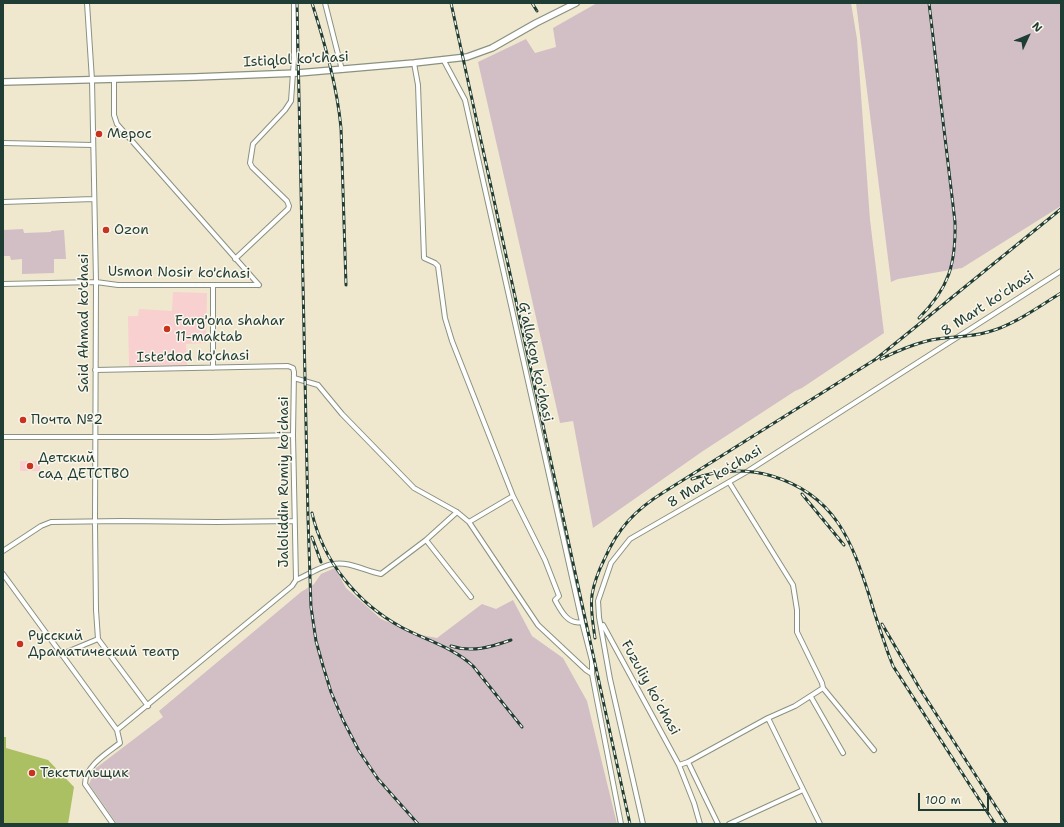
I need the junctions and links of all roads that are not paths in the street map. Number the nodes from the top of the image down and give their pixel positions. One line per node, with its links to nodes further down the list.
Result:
1 (86, 3): 10 (street, Said Ahmad ko'chasi)
2 (294, 3): 8 (street)
3 (325, 3): 7 (street)
4 (576, 3): 5 (main road, Istiqlol ko'chasi)
5 (443, 59): 6 (main road, Istiqlol ko'chasi); 40 (street, Gʻallakon koʻchasi)
6 (414, 63): 7 (main road, Istiqlol ko'chasi); 29 (street)
7 (342, 70): 8 (main road, Istiqlol ko'chasi)
8 (293, 73): 9 (main road, Istiqlol ko'chasi); 16 (street)
9 (114, 79): 10 (main road, Istiqlol ko'chasi); 16 (street)
10 (92, 80): 11 (main road, Istiqlol ko'chasi); 13 (street, Said Ahmad ko'chasi)
11 (3, 82)
12 (3, 143): 13 (street)
13 (93, 145): 14 (street, Said Ahmad ko'chasi)
14 (94, 199): 15 (street); 18 (street, Said Ahmad ko'chasi)
15 (3, 202)
16 (235, 259): 20 (street, Usmon Nosir ko'chasi)
17 (1061, 271): 28 (street, 8 Mart koʻchasi)
18 (96, 282): 19 (street, Usmon Nosir ko'chasi); 20 (street, Usmon Nosir ko'chasi); 23 (street, Said Ahmad ko'chasi)
19 (3, 284)
20 (213, 286): 22 (street)
21 (291, 366): 22 (street, Iste'dod ko'chasi); 24 (street, Jaloliddin Rumiy koʻchasi)
22 (213, 368): 23 (street, Iste'dod ko'chasi)
23 (95, 370): 27 (street, Said Ahmad ko'chasi)
24 (294, 378): 25 (street, Jaloliddin Rumiy koʻchasi); 30 (street)
25 (293, 435): 27 (street); 31 (street, Jaloliddin Rumiy koʻchasi)
26 (3, 437): 27 (street)
27 (95, 437): 32 (street, Said Ahmad ko'chasi)
28 (729, 482): 39 (street, 8 Mart koʻchasi); 44 (street)
29 (514, 496): 33 (street); 40 (street)
30 (456, 512): 33 (street); 34 (street)
31 (294, 521): 32 (street); 37 (street, Jaloliddin Rumiy koʻchasi)
32 (95, 522): 35 (street); 41 (street, Said Ahmad ko'chasi)
33 (469, 522): 43 (street)
34 (426, 540): 37 (street); 38 (street)
35 (3, 551)
36 (3, 574): 42 (street)
37 (296, 580): 46 (street, Jaloliddin Rumiy koʻchasi)
38 (471, 596)
39 (600, 621): 52 (street, Fuzuliy koʻchasi); 56 (street, 8 Mart koʻchasi)
40 (582, 622): 43 (street, Gʻallakon koʻchasi)
41 (98, 639): 42 (street); 46 (street)
42 (62, 654): 48 (street)
43 (592, 674): 55 (street, Gʻallakon koʻchasi)
44 (823, 688): 45 (street); 49 (street)
45 (812, 697): 47 (street); 50 (street)
46 (148, 706): 48 (street, Jaloliddin Rumiy koʻchasi)
47 (768, 718): 51 (street); 53 (street)
48 (118, 730): 54 (street)
49 (874, 750)
50 (843, 753)
51 (688, 762): 52 (street); 58 (street)
52 (679, 764): 57 (street, Fuzuliy koʻchasi)
53 (803, 790): 59 (street); 60 (street)
54 (113, 824)
55 (621, 824)
56 (642, 824)
57 (700, 824)
58 (718, 824)
59 (729, 824)
60 (820, 824)

